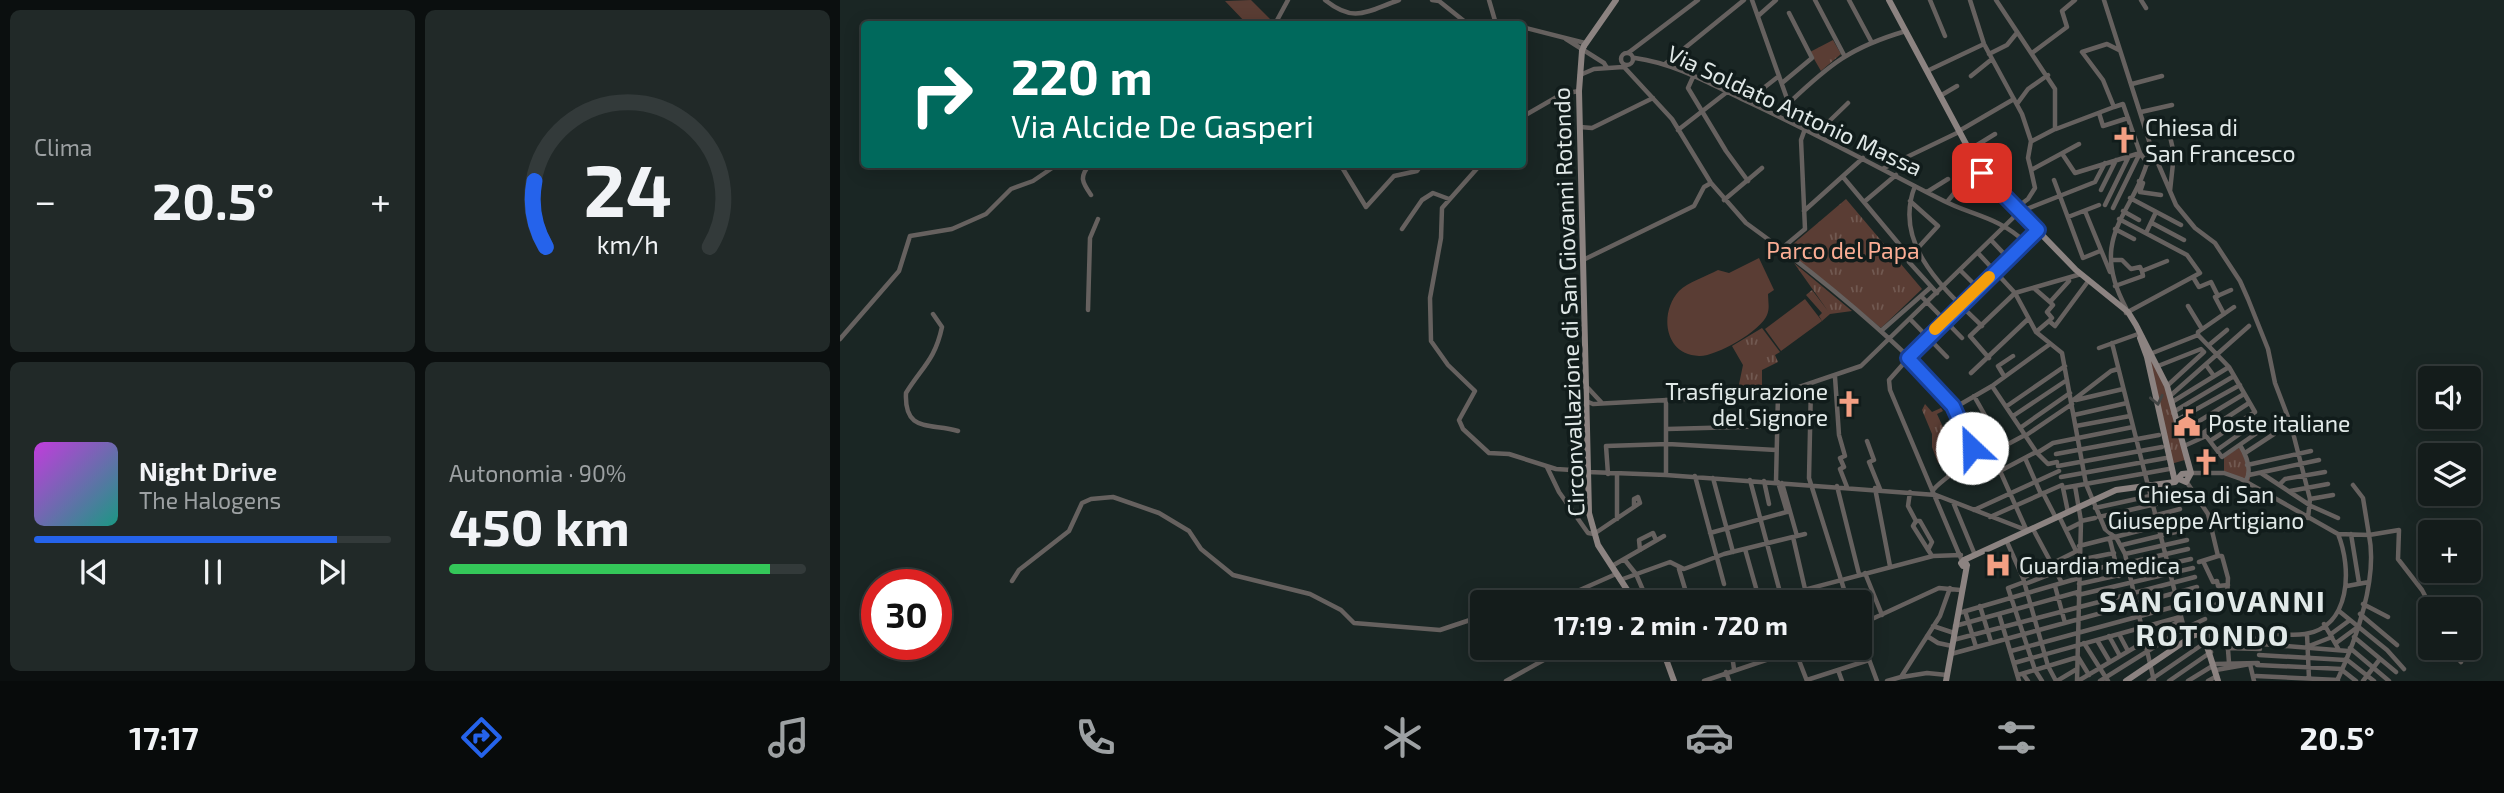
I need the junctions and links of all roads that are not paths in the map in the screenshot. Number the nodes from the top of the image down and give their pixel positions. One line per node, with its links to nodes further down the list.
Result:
1 (1288, 0): 23 (street)
2 (1325, 0): 3 (street)
3 (1399, 0)
4 (1432, 0): 24 (street)
5 (1489, 0): 25 (street)
6 (1698, 0): 36 (street)
7 (1744, 0): 42 (street)
8 (1752, 0): 22 (street)
9 (1776, 0): 22 (street)
10 (1815, 0): 37 (street)
11 (1849, 0): 31 (street)
12 (1930, 0): 29 (street)
13 (1971, 0): 32 (street)
14 (1996, 0): 28 (street)
15 (2075, 0): 35 (street)
16 (2104, 0): 34 (street)
17 (2141, 0): 20 (street)
18 (1612, 1): 33 (main road, Circonvallazione di San Giovanni Rotondo)
19 (1892, 1): 27 (main road)
20 (2146, 8)
21 (1789, 13): 54 (street)
22 (1758, 16): 50 (street)
23 (1277, 21)
24 (1466, 21)
25 (1498, 21)
26 (1526, 28): 30 (street)
27 (1906, 31): 31 (street); 46 (main road)
28 (2016, 34): 35 (street); 38 (street)
29 (1945, 36)
30 (1563, 37): 33 (street); 44 (street)
31 (1871, 41): 37 (street)
32 (1984, 44): 38 (street); 46 (street)
33 (1584, 47): 40 (main road, Circonvallazione di San Giovanni Rotondo)
34 (2120, 50): 55 (street); 66 (street)
35 (2032, 53): 49 (street)
36 (1633, 55): 39 (street); 41 (street); 42 (street, Via Soldato Antonio Massa)
37 (1844, 55): 63 (street)
38 (1991, 57): 51 (street); 62 (street)
39 (1620, 60): 43 (street); 44 (street)
40 (1580, 63): 45 (street); 47 (main road, Circonvallazione di San Giovanni Rotondo)
41 (1630, 63): 43 (street); 48 (street)
42 (1665, 64): 53 (street, Via Soldato Antonio Massa)
43 (1623, 67): 44 (street); 48 (street)
44 (1607, 68): 45 (street)
45 (1594, 69): 47 (street)
46 (1927, 71): 59 (main road)
47 (1579, 75): 57 (main road, Circonvallazione di San Giovanni Rotondo)
48 (1632, 75): 60 (street)
49 (2048, 75): 62 (street); 76 (street)
50 (1779, 76): 54 (street); 61 (street)
51 (1971, 76)
52 (2162, 76): 55 (street)
53 (1693, 77): 58 (street, Via Soldato Antonio Massa); 67 (street)
54 (1782, 83): 63 (street)
55 (2132, 84): 68 (street)
56 (1957, 86): 59 (street)
57 (1579, 91): 70 (street); 74 (main road, Circonvallazione di San Giovanni Rotondo)
58 (1728, 92): 61 (street, Via Soldato Antonio Massa); 67 (street)
59 (1940, 96): 78 (main road)
60 (1653, 98): 74 (street); 77 (street)
61 (1747, 101): 73 (street, Via Soldato Antonio Massa)
62 (2015, 101): 78 (street); 81 (street)
63 (1789, 103): 73 (street)
64 (1848, 103): 79 (street)
65 (2172, 105): 68 (street)
66 (2114, 107): 69 (street); 71 (street)
67 (1702, 112): 77 (street); 105 (street)
68 (2141, 112): 83 (street)
69 (2099, 113): 71 (street); 76 (street)
70 (1526, 115)
71 (2128, 118): 85 (street)
72 (2167, 123): 111 (street)
73 (1797, 124): 75 (street, Via Soldato Antonio Massa)
74 (1580, 127): 148 (main road, Circonvallazione di San Giovanni Rotondo)
75 (1805, 129): 79 (street, Via Soldato Antonio Massa); 125 (street)
76 (2055, 129): 81 (street)
77 (1678, 130): 107 (street)
78 (1959, 132): 84 (main road); 98 (street)
79 (1816, 134): 88 (street, Via Soldato Antonio Massa)
80 (1995, 134): 84 (street)
81 (2031, 141): 99 (street)
82 (2080, 144): 86 (street)
83 (2151, 147): 91 (street); 111 (street)
84 (1969, 150): 100 (main road)
85 (2140, 153): 87 (street); 91 (street); 122 (street)
86 (2063, 155): 90 (street); 99 (street)
87 (2130, 156): 89 (street); 121 (street)
88 (1863, 158): 98 (street, Via Soldato Antonio Massa); 102 (street)
89 (2116, 159): 90 (street); 109 (street)
90 (2105, 163): 114 (street)
91 (2148, 164): 106 (street)
92 (1053, 168): 194 (street)
93 (1087, 168): 112 (street)
94 (1342, 168): 95 (street)
95 (1419, 168)
96 (1477, 168): 116 (street)
97 (1762, 168): 105 (street)
98 (1884, 168): 101 (street, Via Soldato Antonio Massa)
99 (2031, 170): 123 (street)
100 (1981, 172): 120 (street); 123 (main road)
101 (1896, 175): 108 (street, Via Soldato Antonio Massa); 119 (street)
102 (1843, 177): 119 (street); 125 (street)
103 (1948, 179): 110 (street)
104 (2054, 180): 114 (street)
105 (1748, 181): 117 (street)
106 (2139, 181): 113 (street); 115 (street)
107 (1711, 183): 117 (street); 148 (street)
108 (1915, 186): 110 (street, Via Soldato Antonio Massa); 118 (street)
109 (2101, 190)
110 (1927, 192): 120 (street, Via Soldato Antonio Massa)
111 (2170, 193): 276 (street)
112 (1091, 195)
113 (2161, 195)
114 (2060, 196): 123 (street); 128 (street)
115 (2130, 198): 126 (street); 127 (street)
116 (1448, 199): 135 (street); 285 (street)
117 (1724, 200): 142 (street)
118 (1910, 201): 145 (street); 145 (street)
119 (1864, 202): 145 (street)
120 (1947, 202): 133 (street, Via Soldato Antonio Massa)
121 (2102, 205): 122 (street); 124 (street)
122 (2113, 208): 126 (street)
123 (2017, 210): 133 (street); 137 (main road)
124 (2085, 211): 128 (street); 144 (street)
125 (1804, 212): 142 (street)
126 (2123, 212): 130 (street); 131 (street)
127 (2157, 212): 132 (street); 134 (street)
128 (2068, 217): 144 (street)
129 (1098, 219): 176 (street)
130 (2119, 219): 136 (street); 138 (street)
131 (2138, 220)
132 (2152, 223): 138 (street); 143 (street)
133 (2007, 225): 140 (street); 141 (street)
134 (2181, 225)
135 (1402, 229)
136 (2115, 229): 139 (street); 149 (street)
137 (2038, 230): 141 (street); 154 (main road)
138 (2146, 233): 143 (street)
139 (2134, 239)
140 (1991, 240): 146 (street); 147 (street)
141 (2025, 242): 147 (street)
142 (1781, 249): 188 (street)
143 (2178, 250): 156 (street)
144 (2100, 251): 155 (street)
145 (1917, 252): 160 (street); 161 (street)
146 (1978, 253): 151 (street); 153 (street)
147 (2008, 258): 153 (street)
148 (1582, 260): 217 (main road, Circonvallazione di San Giovanni Rotondo)
149 (2111, 260): 152 (street); 155 (street)
150 (2167, 261): 152 (street)
151 (1960, 270): 161 (street); 162 (street)
152 (2142, 271): 159 (street)
153 (1995, 272): 162 (street); 166 (street)
154 (2081, 274): 157 (street); 158 (main road)
155 (2111, 276): 159 (street)
156 (2193, 276): 169 (street); 177 (street)
157 (2070, 279): 163 (street); 171 (street)
158 (2089, 280): 172 (main road); 183 (street)
159 (2115, 286): 167 (street)
160 (1931, 287): 165 (street); 168 (street)
161 (1942, 287): 165 (street); 173 (street)
162 (1978, 288): 173 (street)
163 (2035, 288): 166 (street); 171 (street)
164 (2231, 290): 169 (street)
165 (1937, 293): 170 (street)
166 (2015, 293): 182 (street); 184 (street)
167 (2118, 293): 172 (street); 177 (street)
168 (1921, 296): 170 (street); 188 (street)
169 (2218, 296): 179 (street)
170 (1927, 302): 180 (street); 181 (street)
171 (2050, 302): 183 (street)
172 (2116, 302): 177 (main road)
173 (1960, 305): 181 (street); 184 (street)
174 (2188, 306): 186 (street)
175 (2234, 307): 179 (street)
176 (1088, 310)
177 (2127, 313): 190 (main road)
178 (933, 314): 251 (street)
179 (2224, 314): 186 (street)
180 (1910, 319): 192 (street); 195 (street)
181 (1945, 320): 192 (street); 193 (street)
182 (2028, 320): 189 (street); 205 (street)
183 (2049, 321): 189 (street)
184 (1982, 326): 205 (street)
185 (2249, 326): 201 (street)
186 (2202, 329): 191 (street)
187 (2227, 330): 198 (street)
188 (1881, 331): 195 (street)
189 (2036, 332): 197 (street)
190 (2141, 335): 196 (street); 200 (main road)
191 (2198, 335): 198 (street); 200 (street)
192 (1928, 337): 203 (street); 204 (street)
193 (1962, 338)
194 (840, 339)
195 (1890, 339): 204 (street); 214 (street)
196 (2112, 343): 199 (street); 210 (street)
197 (2050, 344): 207 (street); 215 (street)
198 (2209, 345): 201 (street)
199 (2099, 348)
200 (2149, 352): 208 (main road); 301 (main road, one-way to 301)
201 (2219, 354): 206 (street); 209 (street)
202 (2013, 356): 215 (street)
203 (1947, 357)
204 (1908, 358): 235 (street); 322 (street)
205 (1989, 358): 211 (street)
206 (2206, 365): 212 (street); 227 (street)
207 (2065, 366): 216 (street); 234 (street)
208 (2158, 366): 221 (main road); 221 (street)
209 (2229, 367): 212 (street); 213 (street)
210 (2118, 369): 222 (street); 232 (street)
211 (1971, 373)
212 (2214, 376): 227 (street)
213 (2235, 376): 218 (street); 236 (street)
214 (1835, 377): 219 (street); 316 (street)
215 (2004, 377): 220 (street)
216 (2067, 380): 223 (street); 239 (street)
217 (1585, 383): 229 (main road, Circonvallazione di San Giovanni Rotondo); 230 (street)
218 (2240, 384): 225 (street); 242 (street)
219 (1811, 385): 224 (street); 310 (street)
220 (1992, 386): 226 (street); 234 (street)
221 (2167, 386): 227 (main road)
222 (2123, 389): 231 (street); 232 (street)
223 (2070, 393): 232 (street); 247 (street)
224 (1778, 394): 228 (street); 244 (street)
225 (2244, 394): 233 (street); 240 (street)
226 (1974, 396): 235 (street); 265 (street)
227 (2171, 399): 236 (main road)
228 (1667, 400): 230 (street); 250 (street)
229 (1586, 401): 230 (street); 241 (main road, Circonvallazione di San Giovanni Rotondo)
230 (1602, 402): 241 (street)
231 (2127, 402): 237 (street); 238 (street)
232 (2072, 403): 237 (street); 255 (street)
233 (2249, 403): 248 (street); 260 (street)
234 (2007, 406): 239 (street)
235 (1954, 408): 277 (street)
236 (2175, 411): 242 (main road)
237 (2074, 415): 245 (street)
238 (2130, 415): 245 (street); 246 (street)
239 (2013, 416): 247 (street)
240 (2206, 417): 248 (street); 252 (street)
241 (1586, 419): 289 (main road, Circonvallazione di San Giovanni Rotondo)
242 (2178, 420): 252 (main road)
243 (2258, 421): 269 (street)
244 (1777, 426): 250 (street); 267 (street)
245 (2076, 426): 257 (street)
246 (2133, 427): 257 (street); 258 (street)
247 (2020, 428): 255 (street)
248 (2211, 428): 256 (street)
249 (2264, 428): 263 (street)
250 (1667, 429): 262 (street)
251 (958, 431)
252 (2180, 432): 264 (main road)
253 (2274, 434): 274 (street)
254 (2159, 435): 258 (street)
255 (2025, 436): 265 (street); 273 (street)
256 (2206, 436): 260 (street); 264 (street)
257 (2077, 438): 261 (street); 268 (street)
258 (2136, 439): 268 (street); 270 (street)
259 (1867, 441): 318 (street)
260 (2210, 441): 269 (street)
261 (2053, 443): 273 (street); 275 (street)
262 (1668, 444): 267 (street); 294 (street); 296 (street)
263 (2240, 445): 269 (street); 274 (street)
264 (2184, 446): 301 (main road)
265 (2003, 447): 272 (street)
266 (2162, 447): 270 (street)
267 (1776, 450): 305 (street)
268 (2080, 450): 275 (street); 281 (street)
269 (2217, 450)
270 (2138, 451): 281 (street); 282 (street)
271 (2311, 451): 276 (street)
272 (1992, 453): 277 (street); 288 (street)
273 (2036, 453): 278 (street); 286 (street)
274 (2245, 453): 284 (street)
275 (2056, 454): 286 (street)
276 (2299, 454): 283 (street); 284 (street)
277 (1970, 456): 322 (street)
278 (2025, 458): 288 (street); 306 (street)
279 (2166, 458): 282 (street)
280 (2319, 460): 283 (street)
281 (2082, 462): 286 (street); 291 (street)
282 (2141, 462): 291 (street); 292 (street)
283 (2302, 464): 293 (street); 299 (street)
284 (2248, 465): 297 (street)
285 (1547, 467): 289 (street); 359 (street)
286 (2059, 469): 291 (street); 306 (street); 317 (street)
287 (2169, 469): 292 (street)
288 (2000, 471): 324 (street)
289 (1588, 472): 294 (street); 359 (main road, Circonvallazione di San Giovanni Rotondo)
290 (2325, 472): 299 (street)
291 (2084, 473): 307 (street)
292 (2143, 473): 307 (street); 311 (street)
293 (2261, 473): 297 (street); 312 (street)
294 (1608, 474): 295 (street)
295 (1617, 474): 296 (street); 348 (street)
296 (1666, 475): 298 (street)
297 (2249, 475): 304 (street)
298 (1695, 476): 300 (street); 358 (street)
299 (2304, 476): 312 (street); 319 (street)
300 (1713, 478): 302 (street); 353 (street)
301 (2182, 478): 304 (street); 308 (main road); 385 (street)
302 (1750, 480): 303 (street); 349 (street)
303 (1764, 481): 305 (street); 332 (street)
304 (2246, 481): 346 (street)
305 (1779, 482): 310 (street); 340 (street)
306 (2035, 482): 324 (street); 325 (street)
307 (2086, 484): 315 (street); 333 (street)
308 (2162, 484): 311 (main road); 323 (street)
309 (2328, 484): 319 (street)
310 (1812, 485): 314 (street); 408 (street)
311 (2147, 485): 327 (street); 333 (main road)
312 (2279, 485): 320 (street)
313 (2353, 485): 363 (street)
314 (1837, 486): 316 (street); 402 (street)
315 (2075, 486): 317 (street); 336 (street)
316 (1847, 487): 318 (street)
317 (2063, 487): 325 (street); 341 (street)
318 (1878, 488): 321 (street); 396 (street)
319 (2307, 488): 320 (street); 331 (street)
320 (2290, 491): 331 (street)
321 (1910, 492): 322 (street); 381 (street)
322 (1935, 492): 329 (street); 390 (street)
323 (2164, 493): 327 (street); 330 (street)
324 (2010, 494): 334 (street); 339 (street)
325 (2042, 494): 334 (street); 344 (street)
326 (2333, 495): 331 (street)
327 (2150, 496): 333 (street); 335 (street)
328 (2178, 499): 330 (street)
329 (1952, 501): 339 (street); 386 (street)
330 (2166, 501): 335 (street)
331 (2311, 503): 346 (street); 347 (street)
332 (1769, 504)
333 (2094, 504): 336 (main road); 345 (street)
334 (2015, 505): 343 (street); 355 (street)
335 (2151, 505): 342 (street); 345 (street)
336 (2079, 506): 341 (main road); 351 (street)
337 (1634, 507): 348 (street)
338 (2179, 509): 342 (street)
339 (1973, 511): 343 (street)
340 (1788, 512): 349 (street); 365 (street)
341 (2068, 512): 344 (main road)
342 (2154, 516): 352 (street); 354 (street)
343 (1990, 517): 355 (street)
344 (2057, 517): 355 (main road); 356 (street)
345 (2097, 518): 351 (street); 354 (street)
346 (2308, 518): 361 (street)
347 (2338, 518)
348 (1617, 519): 359 (street)
349 (1760, 519): 353 (street); 372 (street)
350 (2182, 520): 352 (street)
351 (2080, 522): 356 (street); 376 (street)
352 (2157, 527): 366 (street); 367 (street)
353 (1727, 529): 358 (street); 379 (street)
354 (2105, 529): 367 (street)
355 (2029, 530): 371 (main road); 392 (street)
356 (2066, 530): 376 (street)
357 (2184, 530): 366 (street)
358 (1710, 533): 384 (street)
359 (1594, 534): 395 (main road, Circonvallazione di San Giovanni Rotondo)
360 (1805, 534): 365 (street)
361 (2338, 534): 362 (street); 419 (street)
362 (2351, 534): 363 (street); 415 (street)
363 (2369, 535): 412 (street); 436 (street)
364 (1664, 536): 370 (street)
365 (1795, 536): 372 (street); 428 (street)
366 (2159, 536): 373 (street); 374 (street)
367 (2117, 539): 368 (street); 373 (street)
368 (2110, 540): 376 (street); 380 (street)
369 (2187, 540): 374 (street)
370 (1656, 541): 378 (street); 378 (street)
371 (2007, 542): 386 (main road); 410 (street)
372 (1767, 544): 375 (street); 427 (street)
373 (2122, 545): 382 (street)
374 (2162, 545): 382 (street); 383 (street)
375 (1745, 549): 379 (street); 426 (street)
376 (2078, 549): 389 (street); 392 (street)
377 (2189, 549): 383 (street)
378 (1640, 550): 387 (street)
379 (1733, 552): 384 (street)
380 (2114, 552): 389 (street); 393 (street)
381 (1930, 554): 390 (street); 396 (street)
382 (2125, 554): 391 (street)
383 (2164, 555): 391 (street); 394 (street)
384 (1717, 556): 398 (street); 416 (street)
385 (2218, 556): 417 (street); 417 (street)
386 (1975, 557): 390 (main road)
387 (1624, 559): 395 (street); 401 (street)
388 (2191, 559): 394 (street)
389 (2079, 561): 399 (street); 407 (street)
390 (1962, 563): 430 (main road)
391 (2127, 563): 400 (street)
392 (2052, 564): 399 (street); 410 (street)
393 (2116, 564): 404 (street); 407 (street)
394 (2166, 565): 400 (street); 403 (street)
395 (1611, 566): 405 (main road, Circonvallazione di San Giovanni Rotondo)
396 (1890, 566): 402 (street)
397 (2193, 568): 403 (street)
398 (1679, 569): 401 (street); 425 (street)
399 (2057, 573): 410 (street); 413 (street)
400 (2129, 573): 404 (street); 411 (street)
401 (1636, 574): 405 (street); 424 (street)
402 (1862, 574): 408 (street); 452 (street)
403 (2168, 574): 411 (street); 414 (street)
404 (2119, 576): 407 (street)
405 (1618, 577): 422 (street); 423 (main road, Circonvallazione di San Giovanni Rotondo)
406 (2195, 577): 414 (street)
407 (2079, 578): 413 (street); 432 (street)
408 (1839, 579): 428 (street); 429 (street)
409 (1012, 581): 462 (street)
410 (2024, 581): 433 (street); 437 (street)
411 (2131, 582): 431 (street); 432 (street)
412 (2369, 582): 415 (street); 439 (street)
413 (2062, 583): 418 (street)
414 (2171, 583): 431 (street); 434 (street)
415 (2359, 583): 419 (street)
416 (1724, 584)
417 (2228, 585): 444 (street)
418 (2054, 586): 433 (street); 435 (street)
419 (2347, 586): 448 (street)
420 (2197, 587): 434 (street)
421 (1950, 588): 430 (street); 452 (street); 467 (street)
422 (1581, 590)
423 (1626, 590)
424 (1643, 590)
425 (1685, 590)
426 (1757, 590)
427 (1779, 590)
428 (1803, 590)
429 (1843, 590)
430 (1960, 590): 449 (main road)
431 (2133, 591): 438 (street); 441 (street)
432 (2078, 593): 435 (street); 441 (street)
433 (2027, 594): 437 (street); 443 (street)
434 (2174, 594): 438 (street); 442 (street)
435 (2058, 597): 443 (street); 445 (street)
436 (2426, 597)
437 (2011, 598): 440 (street); 447 (street)
438 (2136, 604): 453 (street); 460 (street)
439 (2363, 604): 451 (street); 454 (street)
440 (1980, 606): 446 (street); 455 (street)
441 (2078, 606): 445 (street); 460 (street)
442 (2177, 606): 453 (street); 456 (street)
443 (2031, 607): 447 (street); 458 (street)
444 (2203, 608)
445 (2061, 610): 458 (street); 465 (street)
446 (1965, 611): 449 (street); 463 (street)
447 (2015, 611): 450 (street); 464 (street)
448 (2339, 611): 461 (street); 466 (street)
449 (1956, 614): 480 (main road)
450 (1999, 614): 455 (street); 468 (street)
451 (2360, 614): 470 (street); 495 (street)
452 (1882, 615): 457 (street)
453 (2139, 616): 469 (street); 474 (street)
454 (2388, 617)
455 (1984, 618): 463 (street); 472 (street)
456 (2180, 618): 469 (street); 471 (street); 489 (street)
457 (1872, 619)
458 (2034, 619): 464 (street); 473 (street)
459 (2204, 619): 471 (street)
460 (2078, 620): 465 (street); 474 (street)
461 (2350, 620): 470 (street); 483 (street)
462 (1470, 621)
463 (1968, 622): 478 (street); 480 (street)
464 (2019, 623): 468 (street); 475 (street)
465 (2065, 623): 473 (street)
466 (2324, 624): 477 (street); 483 (street)
467 (1933, 626): 479 (street); 480 (street)
468 (2003, 626): 472 (street); 486 (street)
469 (2141, 627): 476 (street); 489 (street)
470 (2356, 627): 485 (street); 493 (street); 535 (street)
471 (2183, 629): 488 (street); 505 (street)
472 (1987, 630): 478 (street); 490 (street)
473 (2038, 631): 475 (street); 491 (street)
474 (2077, 633): 491 (street); 494 (street)
475 (2022, 634): 486 (street); 496 (street)
476 (2119, 634): 481 (street); 504 (street)
477 (2308, 634): 498 (street); 499 (street)
478 (1972, 635): 480 (street); 497 (street)
479 (1927, 636): 480 (street); 541 (street)
480 (1953, 636): 507 (main road)
481 (2109, 636): 487 (street); 509 (street)
482 (2227, 636): 484 (street); 498 (street); 500 (street)
483 (2331, 636): 493 (street); 499 (street)
484 (2207, 637): 488 (main road); 506 (main road); 547 (street)
485 (2354, 637): 501 (street); 514 (street)
486 (2007, 639): 490 (street); 503 (street)
487 (2097, 640): 492 (street); 521 (street)
488 (2187, 640): 524 (main road)
489 (2144, 641): 504 (street); 505 (street)
490 (1991, 643): 497 (street)
491 (2041, 643): 496 (street); 508 (street)
492 (2084, 643): 494 (street); 528 (street)
493 (2336, 643): 502 (street)
494 (2078, 645): 508 (street); 510 (street)
495 (2397, 645)
496 (2027, 646): 503 (street); 511 (street)
497 (1976, 647): 507 (street)
498 (2260, 647): 499 (street); 500 (street); 512 (street); 525 (street)
499 (2309, 647): 502 (street); 512 (street)
500 (2228, 648): 523 (street)
501 (2349, 649): 502 (street); 513 (street); 527 (street)
502 (2339, 650)
503 (2011, 651): 522 (street)
504 (2128, 651): 509 (street)
505 (2147, 652): 524 (street); 546 (street)
506 (2211, 652): 536 (main road); 561 (street)
507 (1951, 654): 543 (main road)
508 (2044, 654): 511 (street); 526 (street)
509 (2120, 656): 521 (street)
510 (2078, 657): 526 (street); 531 (street); 539 (street)
511 (2031, 658): 522 (street); 533 (street)
512 (2309, 658): 513 (street); 529 (street)
513 (2346, 659): 534 (street); 540 (street)
514 (2380, 659): 527 (street); 537 (street)
515 (1544, 660): 549 (street)
516 (1666, 660): 550 (main road)
517 (1733, 660): 530 (street)
518 (1764, 660): 530 (street)
519 (1799, 660): 545 (street)
520 (1869, 660): 532 (street); 554 (street)
521 (2110, 662): 528 (street)
522 (2014, 663): 542 (street)
523 (2229, 663): 525 (street); 536 (street)
524 (2150, 664): 547 (street); 560 (main road)
525 (2258, 664): 529 (street); 544 (street)
526 (2048, 666): 533 (street); 558 (street)
527 (2373, 667): 540 (street); 568 (street)
528 (2099, 668): 539 (street); 546 (street)
529 (2309, 668): 534 (street); 548 (street)
530 (1734, 669): 538 (street)
531 (2077, 669): 558 (street); 559 (street)
532 (1838, 670): 545 (street); 553 (street)
533 (2035, 670): 542 (street); 557 (street)
534 (2342, 670): 564 (street); 565 (street)
535 (2404, 670)
536 (2216, 671): 544 (street); 562 (street); 563 (street)
537 (2396, 672)
538 (1726, 673): 551 (street); 552 (street)
539 (2089, 675): 559 (street)
540 (2367, 676): 566 (street); 567 (street)
541 (1901, 677): 543 (street); 555 (street)
542 (2020, 677): 556 (street)
543 (1947, 678)
544 (2255, 679): 548 (street)
545 (1807, 680)
546 (2104, 680)
547 (2152, 680)
548 (2309, 680): 564 (street)
549 (1506, 681)
550 (1674, 681)
551 (1704, 681)
552 (1729, 681)
553 (1842, 681)
554 (1877, 681)
555 (1886, 681)
556 (2028, 681)
557 (2042, 681)
558 (2056, 681)
559 (2078, 681)
560 (2126, 681)
561 (2168, 681)
562 (2188, 681)
563 (2208, 681)
564 (2337, 681)
565 (2356, 681)
566 (2363, 681)
567 (2374, 681)
568 (2389, 681)

